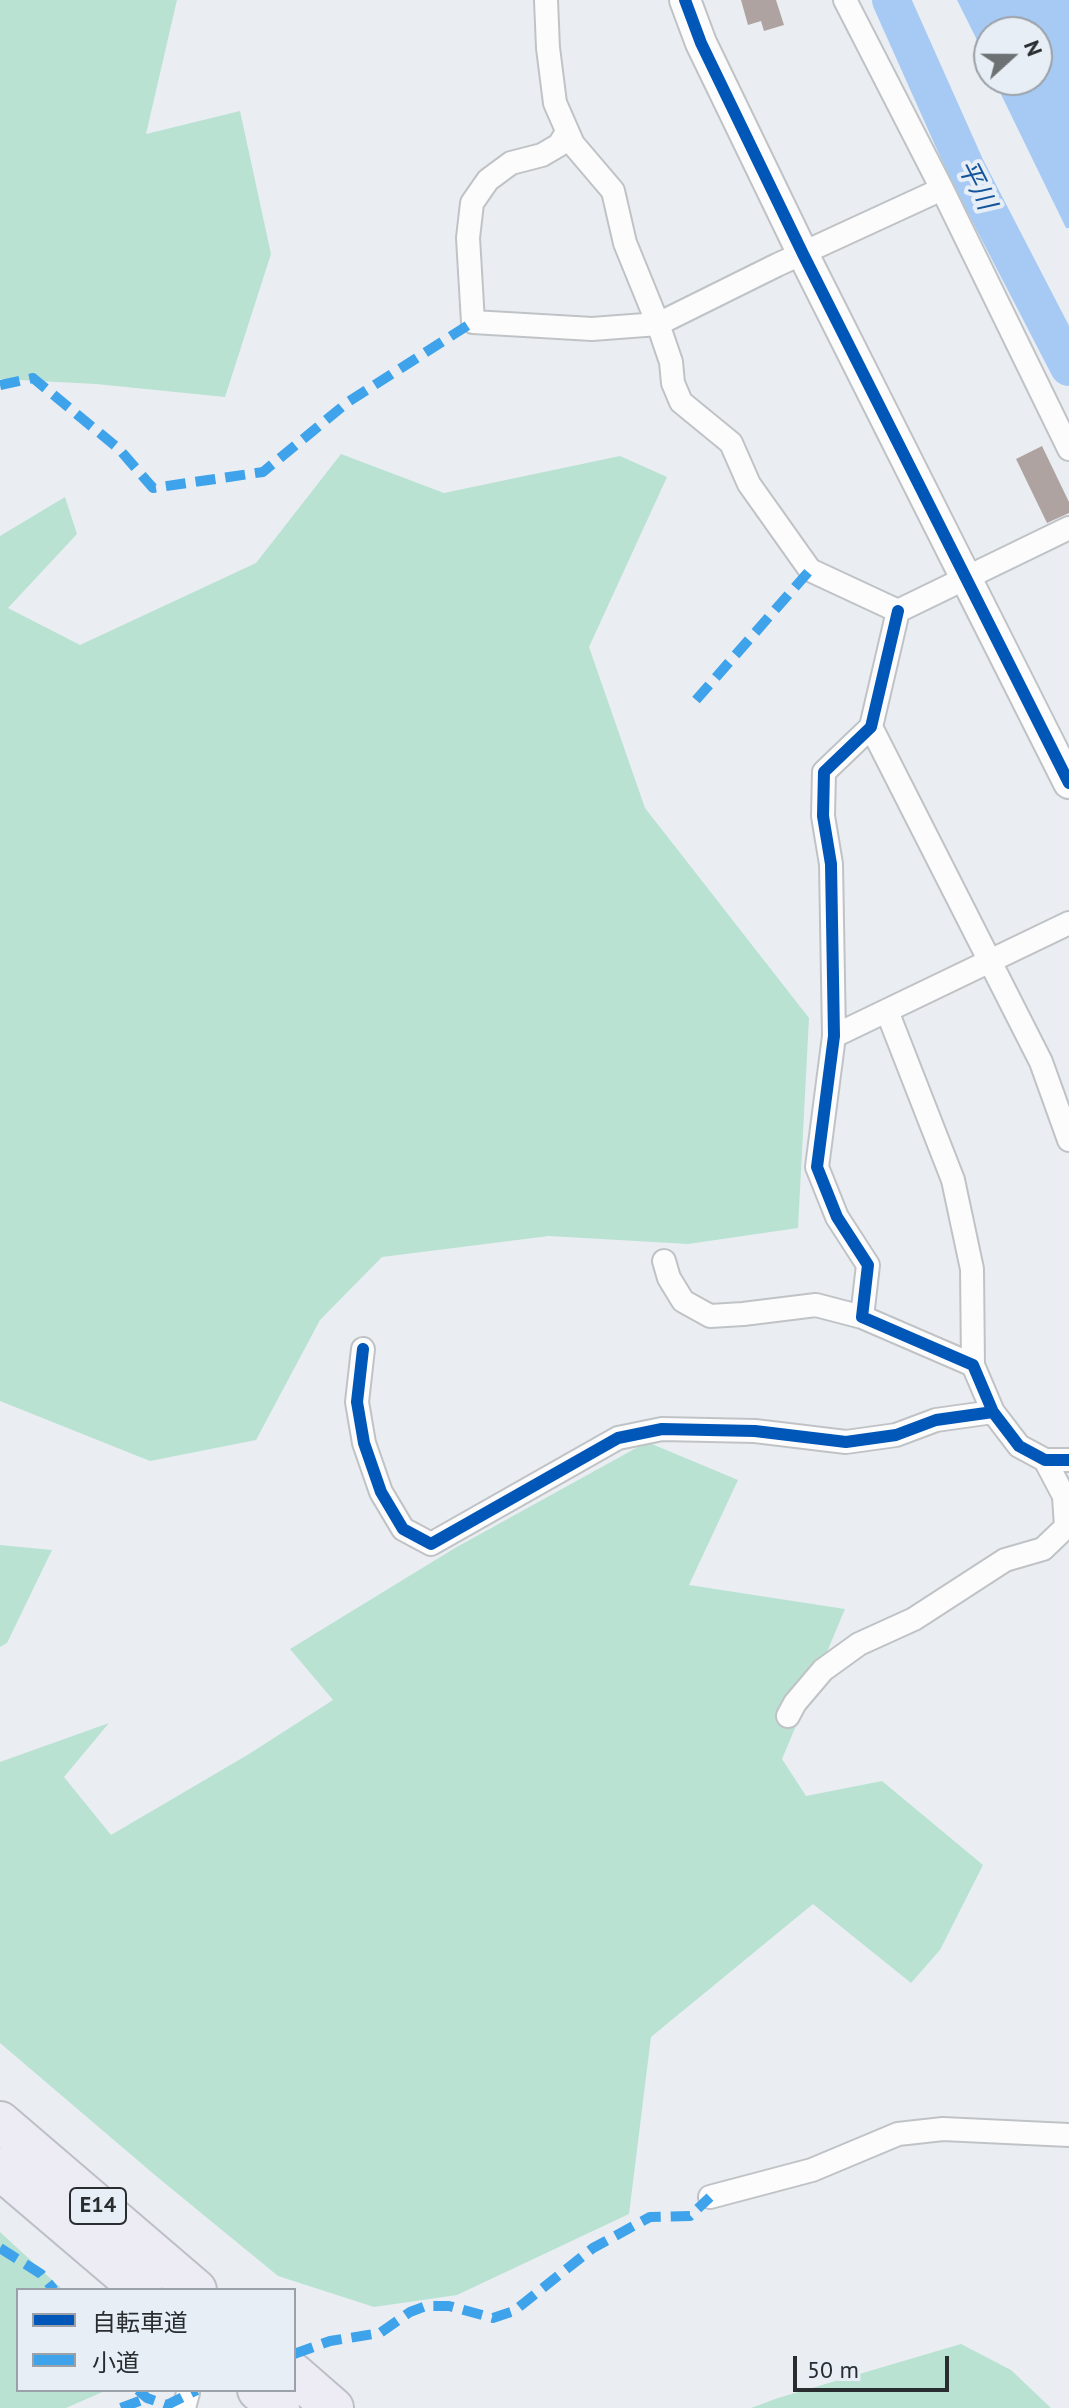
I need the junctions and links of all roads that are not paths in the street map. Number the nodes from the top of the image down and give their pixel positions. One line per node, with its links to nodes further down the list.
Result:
1 (546, 0): 4 (street)
2 (685, 0): 6 (street)
3 (845, 0): 5 (street)
4 (567, 132): 7 (street); 7 (street)
5 (942, 189): 6 (street); 8 (street)
6 (803, 254): 7 (street); 10 (street)
7 (658, 324): 11 (street)
8 (1069, 449)
9 (1069, 528): 10 (street)
10 (966, 579): 11 (street); 13 (street)
11 (898, 611): 12 (street)
12 (871, 727): 15 (street); 17 (street)
13 (1069, 783)
14 (1069, 923): 15 (street)
15 (989, 962): 16 (street); 18 (street)
16 (887, 1011): 17 (street); 22 (street)
17 (834, 1036): 20 (street)
18 (1069, 1140)
19 (664, 1261): 20 (street)
20 (862, 1317): 22 (street)
21 (363, 1349): 23 (street)
22 (973, 1365): 23 (street)
23 (993, 1412): 24 (street)
24 (1045, 1460): 25 (street); 26 (street)
25 (1069, 1460)
26 (788, 1716)
27 (0, 2122): 32 (highway, E14)
28 (1069, 2135): 30 (street)
29 (0, 2169): 31 (highway, E14)
30 (710, 2197)
31 (140, 2288)
32 (194, 2288)
33 (296, 2376): 36 (highway)
34 (260, 2392): 35 (highway)
35 (279, 2408)
36 (333, 2408)

